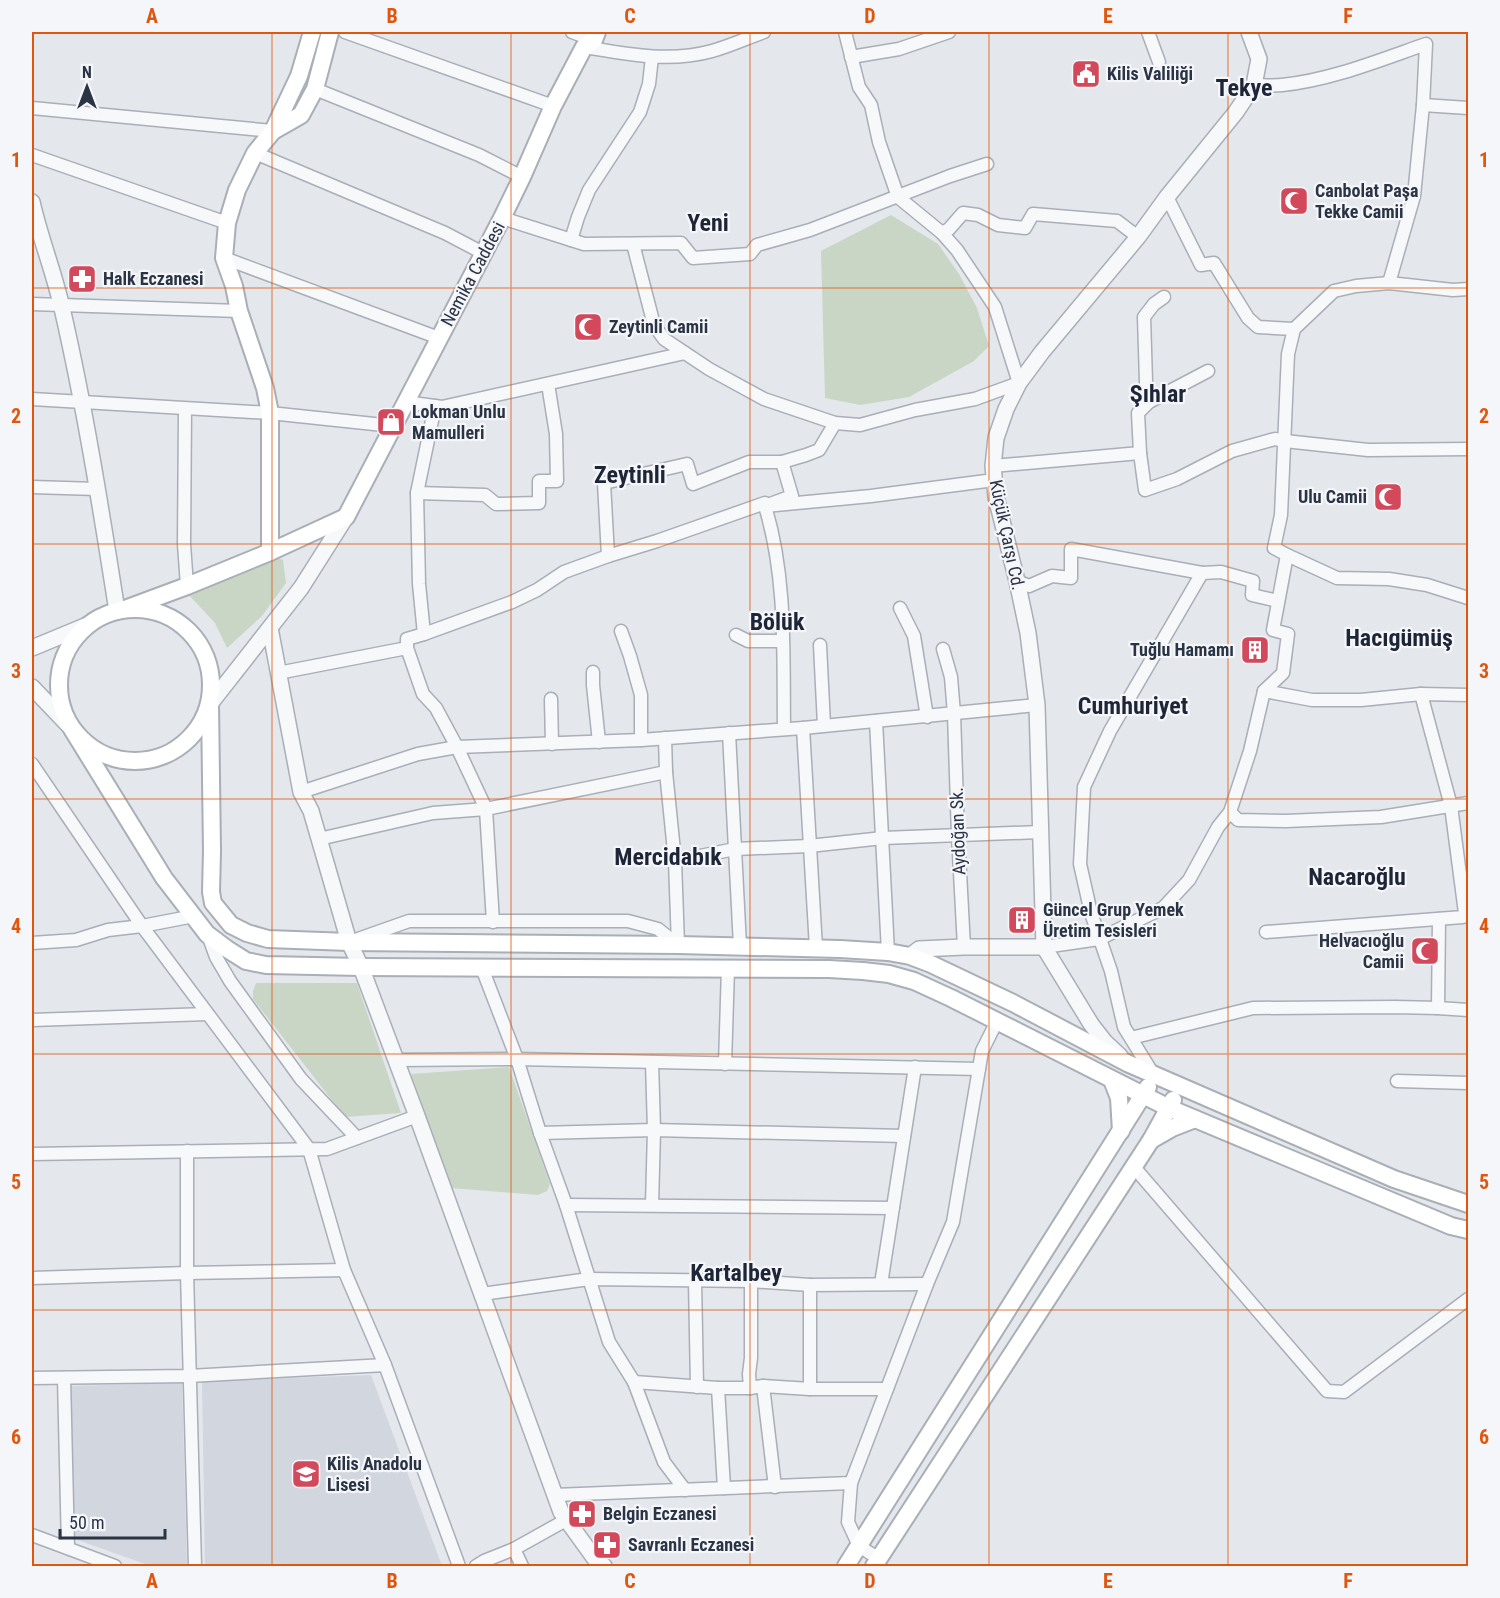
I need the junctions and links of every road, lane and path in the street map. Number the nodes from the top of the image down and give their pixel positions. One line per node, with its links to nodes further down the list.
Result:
1 (312, 32): 21 (main road)
2 (330, 32): 16 (main road)
3 (345, 32): 18 (street)
4 (572, 32): 11 (street)
5 (764, 32): 12 (street)
6 (845, 32): 13 (street)
7 (950, 32): 13 (street)
8 (1149, 32): 14 (street)
9 (1249, 32): 15 (street, Küçük Çarşı Cd.)
10 (1426, 38): 15 (street); 17 (street)
11 (592, 40): 12 (street); 18 (main road, Nemika Caddesi)
12 (652, 57): 34 (street)
13 (851, 57): 26 (street)
14 (1159, 62)
15 (1254, 85): 27 (street, Küçük Çarşı Cd.)
16 (315, 89): 21 (main road); 25 (street)
17 (1423, 105): 20 (street); 38 (street)
18 (553, 106): 25 (main road, Nemika Caddesi)
19 (32, 108): 21 (street)
20 (1468, 108)
21 (273, 131): 22 (main road)
22 (255, 153): 30 (main road); 36 (street)
23 (32, 155): 30 (street)
24 (987, 164): 26 (street)
25 (522, 177): 29 (main road, Nemika Caddesi)
26 (898, 196): 32 (street); 35 (street)
27 (1167, 197): 33 (street, Küçük Çarşı Cd.); 44 (street)
28 (32, 202): 31 (street)
29 (502, 218): 34 (street); 36 (main road, Nemika Caddesi)
30 (227, 223): 37 (main road)
31 (34, 227): 42 (street)
32 (942, 233): 33 (street); 48 (street)
33 (1138, 237): 48 (street, Küçük Çarşı Cd.)
34 (571, 240): 35 (street)
35 (633, 243): 46 (street)
36 (483, 253): 45 (main road, Nemika Caddesi)
37 (224, 258): 43 (main road); 45 (street)
38 (1389, 284): 39 (street); 44 (street)
39 (1468, 289)
40 (1164, 297): 52 (street)
41 (32, 304): 42 (street)
42 (61, 305): 43 (street); 53 (street)
43 (239, 311): 56 (main road)
44 (1294, 329): 59 (street)
45 (439, 338): 51 (main road, Nemika Caddesi)
46 (685, 353): 49 (street); 57 (street)
47 (1208, 372): 52 (street)
48 (1019, 383): 57 (street); 63 (street, Küçük Çarşı Cd.)
49 (548, 384): 54 (street); 66 (street)
50 (32, 399): 53 (street)
51 (405, 402): 54 (street); 58 (main road, Nemika Caddesi)
52 (1149, 402): 61 (street)
53 (82, 403): 55 (street); 65 (street)
54 (435, 406): 66 (street)
55 (184, 409): 56 (street); 74 (street)
56 (270, 413): 58 (street); 69 (main road)
57 (835, 423): 62 (street)
58 (393, 426): 68 (main road, Nemika Caddesi)
59 (1285, 441): 60 (street); 61 (street); 71 (street)
60 (1468, 449)
61 (1140, 453): 63 (street)
62 (782, 462): 67 (street); 70 (street)
63 (993, 473): 67 (street); 73 (street, Küçük Çarşı Cd.)
64 (32, 487): 65 (street)
65 (97, 489): 78 (street)
66 (417, 493): 82 (street)
67 (765, 506): 70 (street); 84 (street)
68 (346, 517): 69 (main road); 80 (street)
69 (270, 552): 74 (main road)
70 (608, 555): 82 (street)
71 (1287, 555): 75 (street); 76 (street)
72 (1202, 573): 73 (street); 76 (street); 131 (street)
73 (1017, 581): 97 (street, Küçük Çarşı Cd.)
74 (187, 586): 78 (main road)
75 (1468, 598)
76 (1278, 601): 92 (street)
77 (900, 608): 99 (street)
78 (121, 610): 79 (main road); 96 (main road)
79 (85, 626): 86 (street); 103 (main road)
80 (270, 628): 90 (street); 96 (street)
81 (621, 631): 107 (street)
82 (424, 634): 87 (street)
83 (736, 635): 84 (street)
84 (782, 641): 104 (street)
85 (820, 645): 101 (street)
86 (32, 648)
87 (408, 648): 90 (street); 110 (street)
88 (943, 649): 98 (street, Aydoğan Sk.)
89 (593, 672): 108 (street)
90 (278, 673): 113 (street)
91 (32, 687): 103 (street)
92 (1264, 691): 93 (street); 117 (street)
93 (1421, 694): 94 (street); 115 (street)
94 (1468, 695)
95 (551, 699): 109 (street)
96 (210, 704): 103 (main road); 132 (main road)
97 (1037, 705): 98 (street); 118 (street, Küçük Çarşı Cd.)
98 (954, 714): 99 (street); 119 (street, Aydoğan Sk.)
99 (927, 717): 100 (street)
100 (876, 721): 101 (street); 120 (street)
101 (824, 725): 102 (street)
102 (803, 728): 104 (street); 122 (street)
103 (72, 729): 125 (main road)
104 (784, 729): 105 (street)
105 (729, 733): 106 (street); 123 (street)
106 (665, 738): 107 (street); 112 (street)
107 (641, 740): 108 (street)
108 (599, 742): 109 (street)
109 (552, 744): 110 (street)
110 (457, 747): 113 (street); 116 (street)
111 (32, 764): 128 (street)
112 (666, 772): 116 (street); 124 (street)
113 (301, 792): 121 (street)
114 (1468, 803): 115 (street)
115 (1451, 806): 117 (street); 126 (street)
116 (486, 809): 121 (street); 127 (street)
117 (1230, 812): 131 (street)
118 (1040, 832): 119 (street); 137 (street, Küçük Çarşı Cd.)
119 (958, 835): 120 (street); 136 (street, Aydoğan Sk.)
120 (883, 838): 122 (street); 139 (street)
121 (319, 840): 132 (street)
122 (808, 846): 123 (street); 138 (street)
123 (735, 849): 124 (street); 135 (street)
124 (675, 861): 134 (street)
125 (188, 917): 128 (street); 130 (main road)
126 (1439, 919): 129 (street); 144 (street)
127 (494, 922): 132 (street); 134 (street)
128 (147, 925): 133 (street); 146 (street)
129 (1266, 932)
130 (207, 934): 141 (main road); 170 (street)
131 (1099, 939): 137 (street); 149 (street)
132 (349, 942): 134 (main road); 141 (street)
133 (32, 943)
134 (678, 945): 135 (main road)
135 (740, 946): 138 (main road)
136 (964, 947): 137 (street); 140 (street)
137 (1044, 947): 153 (street)
138 (816, 948): 139 (main road)
139 (888, 952): 140 (main road)
140 (910, 957): 153 (main road)
141 (361, 967): 142 (main road); 151 (street)
142 (482, 968): 143 (main road); 150 (street)
143 (728, 968): 148 (main road); 154 (street)
144 (1438, 1008): 145 (street); 149 (street)
145 (1468, 1010)
146 (207, 1014): 147 (street); 172 (street)
147 (32, 1020)
148 (997, 1021): 156 (street); 158 (main road)
149 (1131, 1038): 157 (street)
150 (518, 1059): 151 (street); 152 (street); 168 (street)
151 (395, 1060): 164 (street)
152 (652, 1062): 154 (street); 166 (street)
153 (1127, 1063): 157 (main road)
154 (725, 1064): 155 (street)
155 (915, 1067): 156 (street); 169 (street)
156 (980, 1069): 188 (street)
157 (1154, 1075): 161 (main road); 162 (main road)
158 (1112, 1080): 162 (main road); 167 (main road)
159 (1397, 1081): 160 (street)
160 (1468, 1083)
161 (1180, 1086): 163 (main road); 176 (main road)
162 (1144, 1095): 163 (main road); 167 (main road)
163 (1169, 1108): 165 (main road); 171 (main road)
164 (417, 1116): 170 (street); 190 (street)
165 (1195, 1119): 171 (main road); 180 (main road)
166 (654, 1130): 168 (street); 169 (street); 178 (street)
167 (1121, 1131): 210 (main road)
168 (540, 1133): 177 (street)
169 (904, 1136): 179 (street)
170 (357, 1138): 172 (street)
171 (1150, 1140): 175 (main road)
172 (309, 1149): 173 (street); 181 (street)
173 (187, 1152): 174 (street); 182 (street)
174 (32, 1154)
175 (1133, 1166): 191 (street); 213 (main road)
176 (1468, 1203)
177 (566, 1205): 178 (street); 184 (street)
178 (652, 1205): 179 (street)
179 (893, 1208): 187 (street)
180 (1468, 1230)
181 (344, 1270): 182 (street); 192 (street)
182 (187, 1273): 183 (street); 193 (street)
183 (32, 1278)
184 (589, 1280): 185 (street); 190 (street); 196 (street)
185 (695, 1280): 186 (street); 198 (street)
186 (751, 1281): 189 (street); 200 (street)
187 (881, 1284): 188 (street); 189 (street)
188 (927, 1284): 202 (street)
189 (810, 1285): 201 (street)
190 (482, 1294): 207 (street)
191 (1468, 1299)
192 (386, 1365): 193 (street); 217 (street)
193 (189, 1376): 195 (street); 216 (street)
194 (32, 1378): 195 (street)
195 (64, 1378): 211 (street)
196 (634, 1382): 198 (street); 206 (street)
197 (764, 1386): 200 (street); 201 (street); 204 (street)
198 (697, 1387): 199 (street)
199 (718, 1388): 200 (street); 205 (street)
200 (750, 1388)
201 (810, 1389): 202 (street)
202 (887, 1389): 203 (street)
203 (851, 1483): 204 (street); 210 (street)
204 (775, 1487): 205 (street)
205 (724, 1488): 206 (street)
206 (685, 1490): 207 (street)
207 (555, 1495): 208 (street)
208 (566, 1520): 212 (street); 219 (street)
209 (32, 1535): 211 (street)
210 (859, 1546): 213 (street); 220 (main road)
211 (68, 1548): 215 (street)
212 (514, 1549): 214 (street); 218 (street)
213 (877, 1562)
214 (481, 1564)
215 (115, 1566)
216 (195, 1566)
217 (459, 1566)
218 (522, 1566)
219 (604, 1566)
220 (846, 1566)

